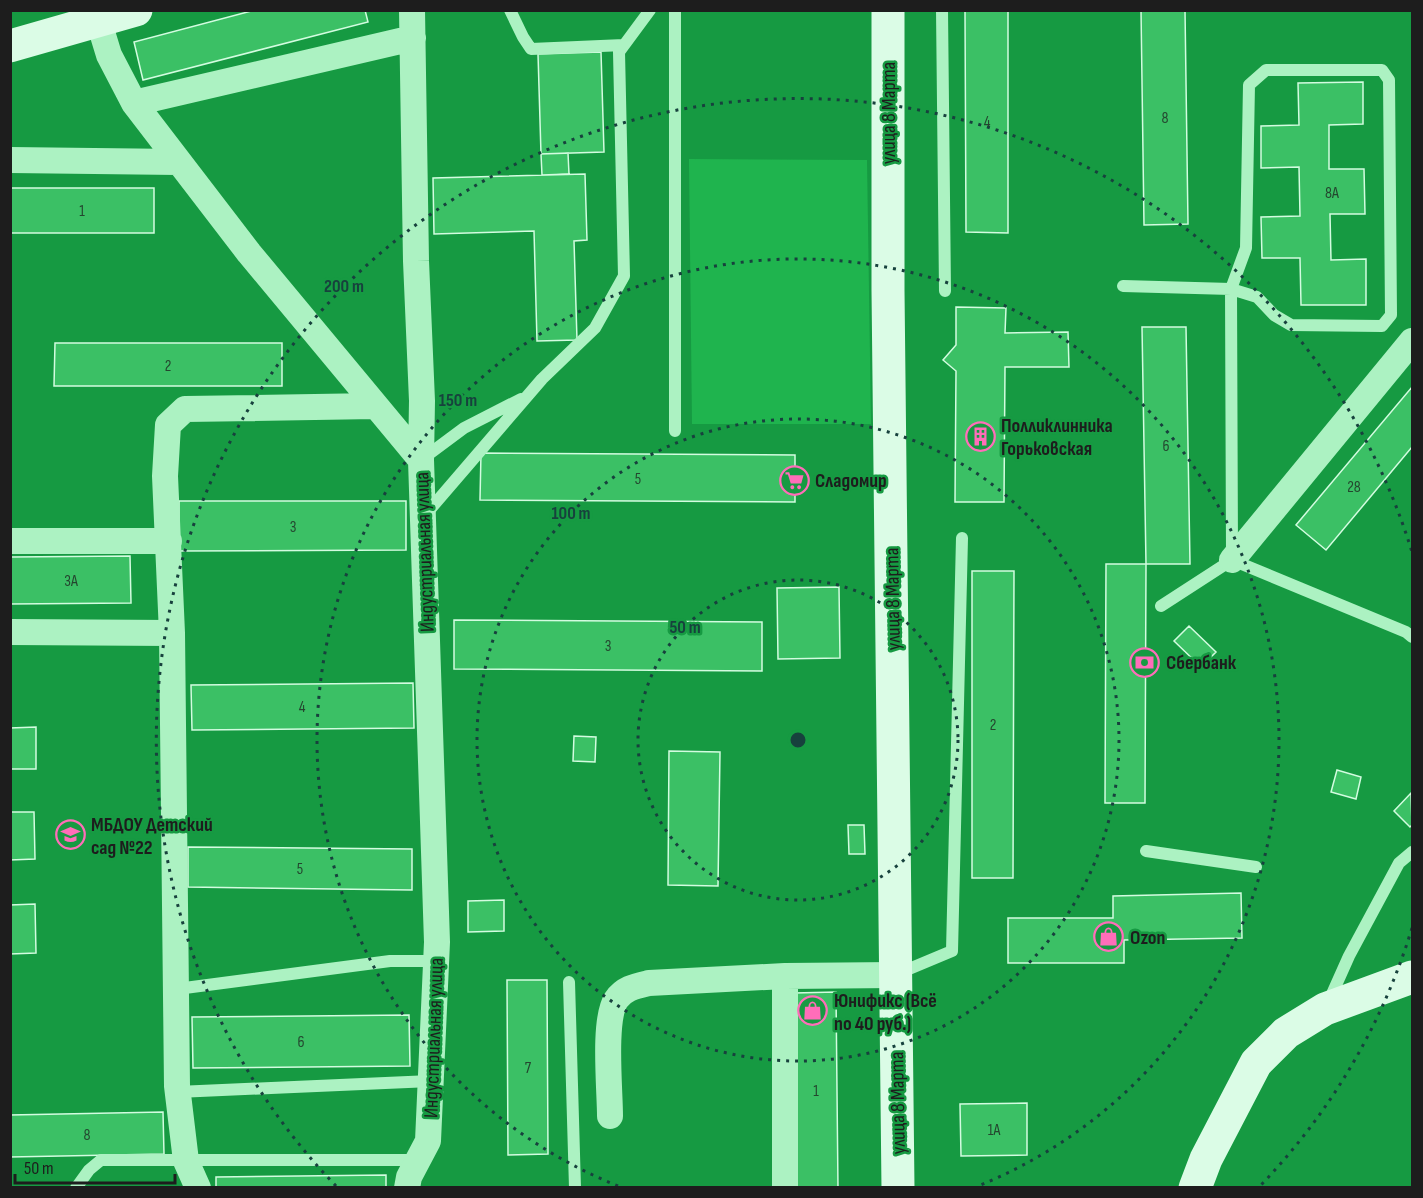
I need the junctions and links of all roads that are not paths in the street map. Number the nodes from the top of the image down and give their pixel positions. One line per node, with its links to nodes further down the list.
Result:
1 (136, 10): 8 (street)
2 (412, 10): 9 (street)
3 (510, 10): 10 (lane)
4 (650, 10): 10 (lane)
5 (675, 10): 21 (lane)
6 (888, 10): 36 (street, улица 8 Марта)
7 (942, 10): 17 (lane)
8 (96, 21): 11 (street); 12 (street, Индустриальная улица)
9 (413, 38): 12 (street); 22 (street)
10 (624, 45): 19 (lane)
11 (10, 46)
12 (134, 103): 14 (street, Индустриальная улица)
13 (10, 160): 14 (street)
14 (178, 162): 20 (street, Индустриальная улица)
15 (1123, 286): 16 (lane)
16 (1231, 289): 16 (lane); 27 (lane)
17 (945, 291)
18 (1413, 342): 27 (street)
19 (527, 396): 22 (lane); 23 (lane)
20 (375, 406): 22 (street, Индустриальная улица); 26 (street)
21 (675, 431)
22 (421, 460): 23 (street, Индустриальная улица)
23 (423, 518): 35 (street, Индустриальная улица)
24 (962, 538): 36 (lane)
25 (10, 541): 26 (street)
26 (169, 541): 31 (street)
27 (1233, 560): 28 (lane); 30 (lane)
28 (1161, 606)
29 (10, 632): 31 (street)
30 (1410, 632)
31 (172, 633): 40 (street)
32 (1146, 851): 34 (lane)
33 (1413, 852): 41 (lane)
34 (1256, 867)
35 (436, 961): 40 (lane); 42 (street, Индустриальная улица)
36 (895, 975): 37 (street); 52 (street, улица 8 Марта)
37 (785, 976): 44 (street); 51 (street)
38 (1413, 977): 41 (street)
39 (569, 982): 50 (lane)
40 (177, 989): 43 (street)
41 (1325, 1009): 53 (street)
42 (431, 1081): 43 (lane); 45 (street, Индустриальная улица)
43 (177, 1092): 46 (street)
44 (610, 1116)
45 (418, 1160): 46 (lane); 49 (street, Индустриальная улица)
46 (186, 1161): 47 (lane); 48 (street)
47 (76, 1188)
48 (198, 1188)
49 (407, 1188)
50 (575, 1188)
51 (785, 1188)
52 (898, 1188)
53 (1195, 1188)

